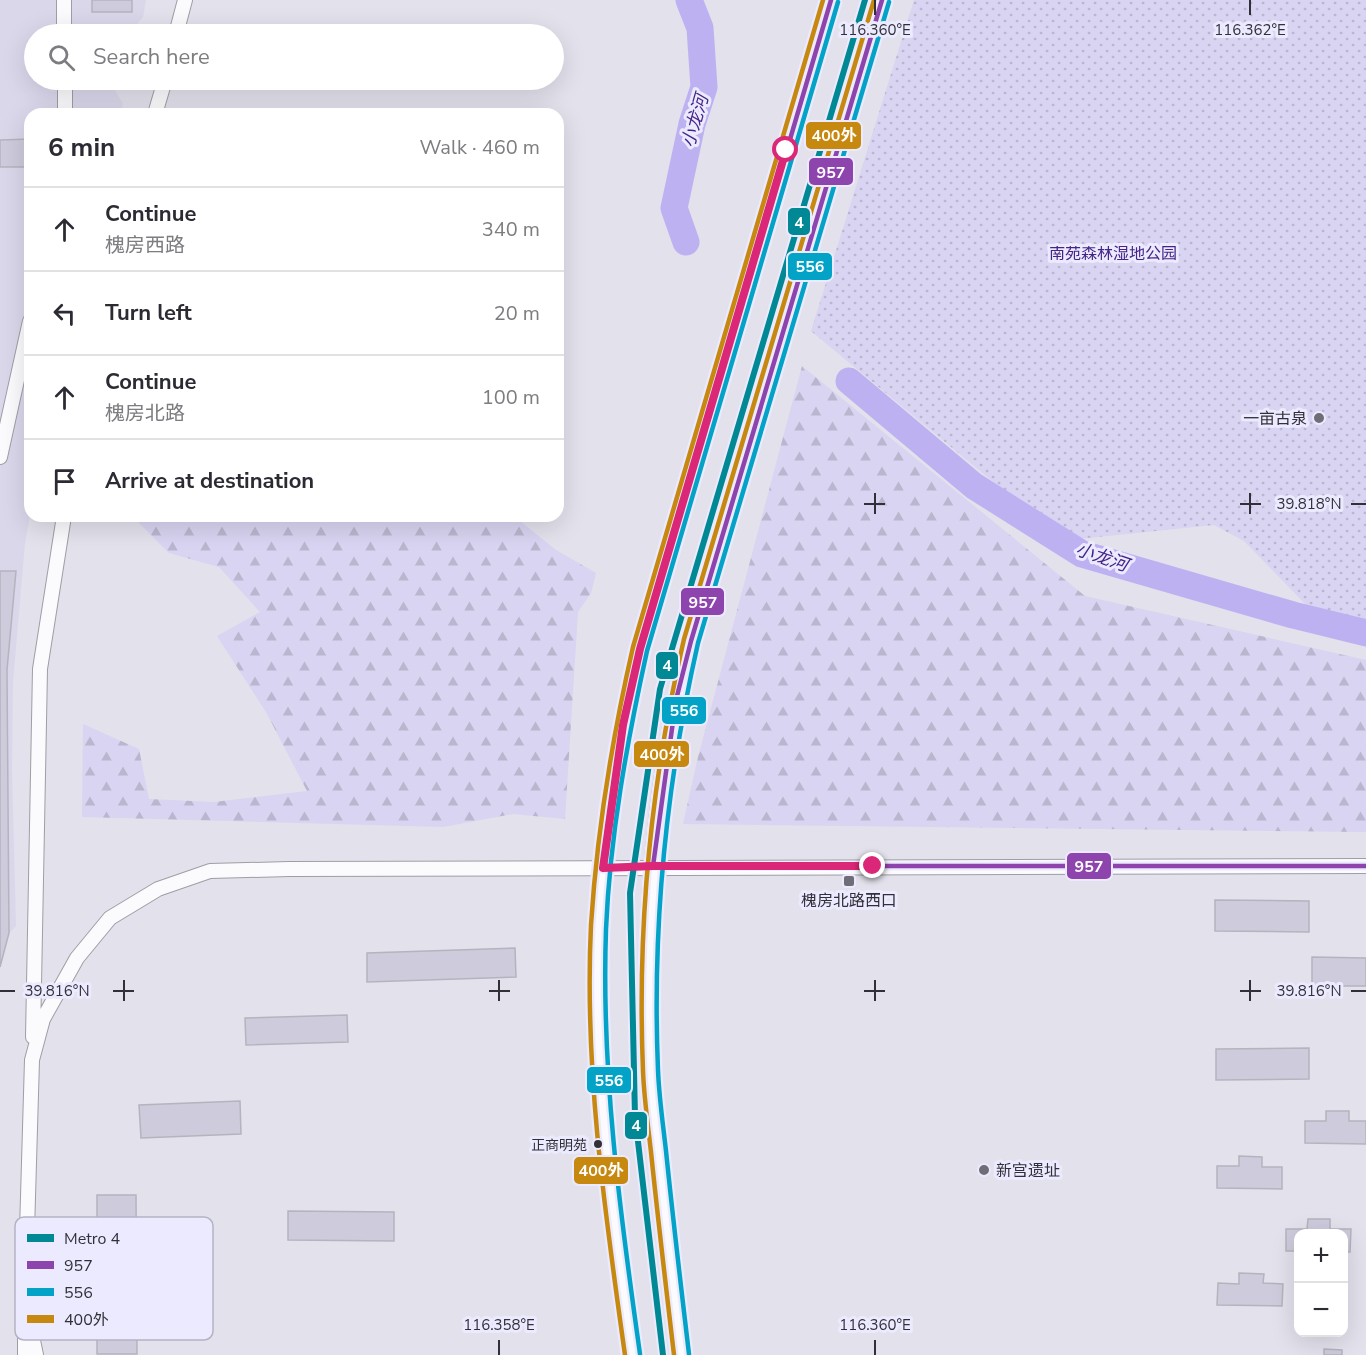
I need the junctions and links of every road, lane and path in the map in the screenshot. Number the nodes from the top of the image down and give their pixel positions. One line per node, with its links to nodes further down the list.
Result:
1 (64, 0): 5 (street)
2 (185, 0): 6 (street)
3 (831, 0): 16 (main road)
4 (882, 0): 14 (main road)
5 (64, 24)
6 (179, 24)
7 (65, 90): 9 (street)
8 (162, 90): 10 (street)
9 (65, 108)
10 (157, 108)
11 (24, 348): 12 (street)
12 (0, 457)
13 (63, 522): 17 (street)
14 (653, 866): 15 (street); 16 (street); 22 (main road)
15 (1366, 866)
16 (603, 868): 17 (street); 21 (main road)
17 (32, 1060): 18 (street)
18 (27, 1217)
19 (33, 1340): 20 (street)
20 (36, 1355)
21 (633, 1355)
22 (682, 1355)

